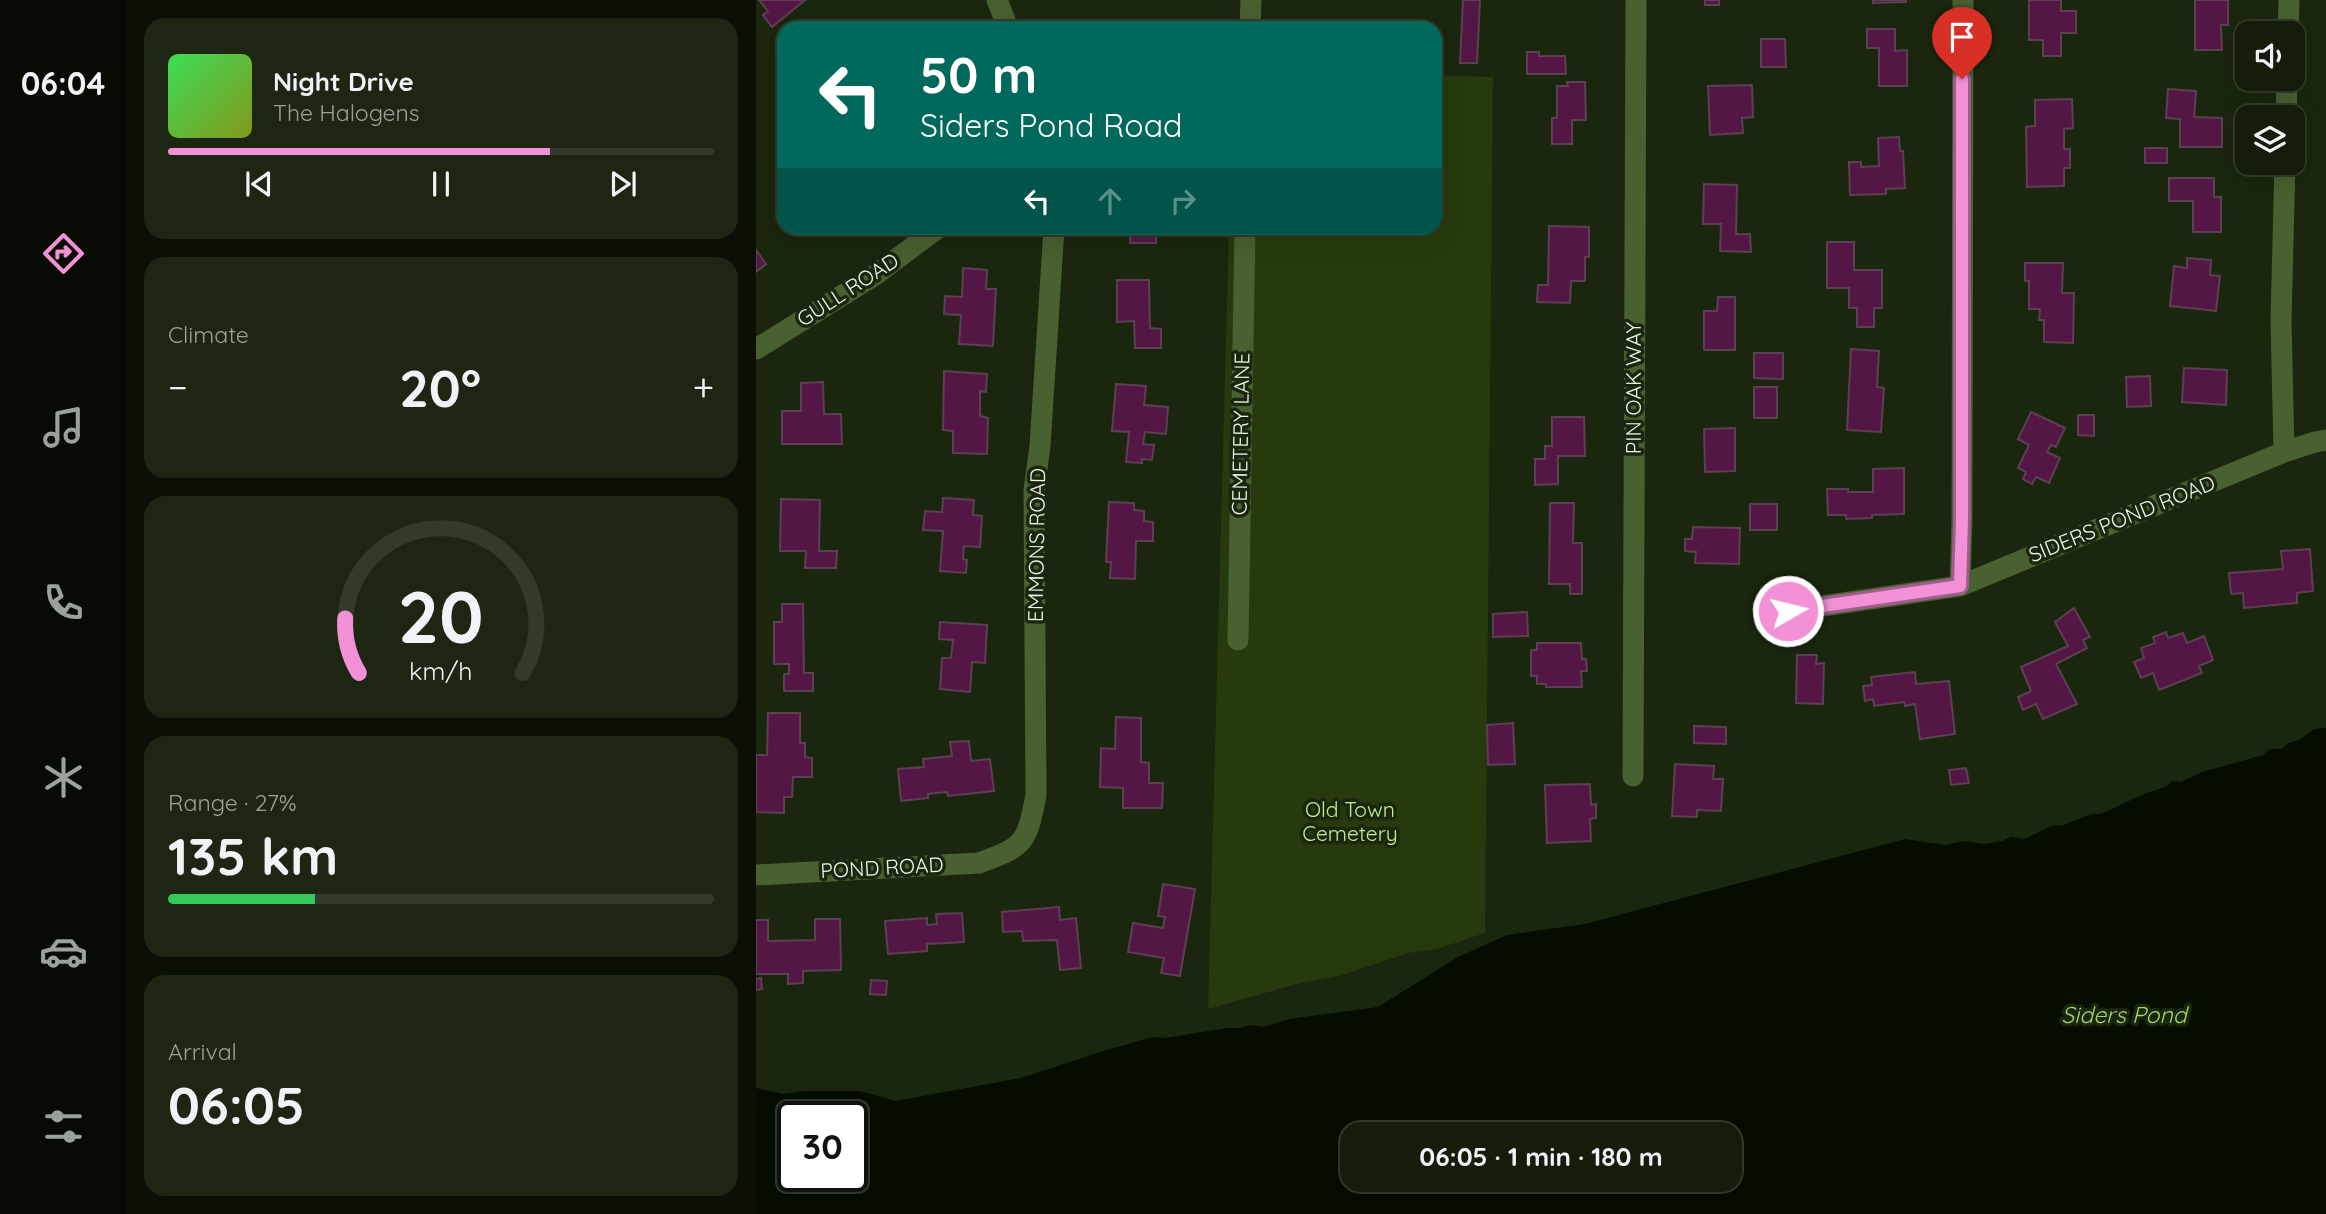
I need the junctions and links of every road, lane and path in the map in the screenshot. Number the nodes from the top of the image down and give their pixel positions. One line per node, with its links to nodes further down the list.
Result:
1 (996, 0): 6 (street)
2 (1251, 0): 7 (street)
3 (1636, 0): 19 (street, PIN OAK WAY)
4 (1963, 0): 16 (street)
5 (2289, 0): 8 (street)
6 (1004, 21)
7 (1250, 21)
8 (2288, 21)
9 (2285, 175): 15 (street)
10 (929, 235): 13 (street, GULL ROAD)
11 (1054, 235): 20 (street, EMMONS ROAD)
12 (1245, 235): 18 (street, CEMETERY LANE)
13 (756, 349)
14 (2326, 440): 15 (street, SIDERS POND ROAD)
15 (2284, 453): 16 (street, SIDERS POND ROAD)
16 (1960, 586): 17 (street, SIDERS POND ROAD)
17 (1788, 611)
18 (1238, 640)
19 (1633, 776)
20 (1007, 853): 21 (street, POND ROAD)
21 (756, 875)

